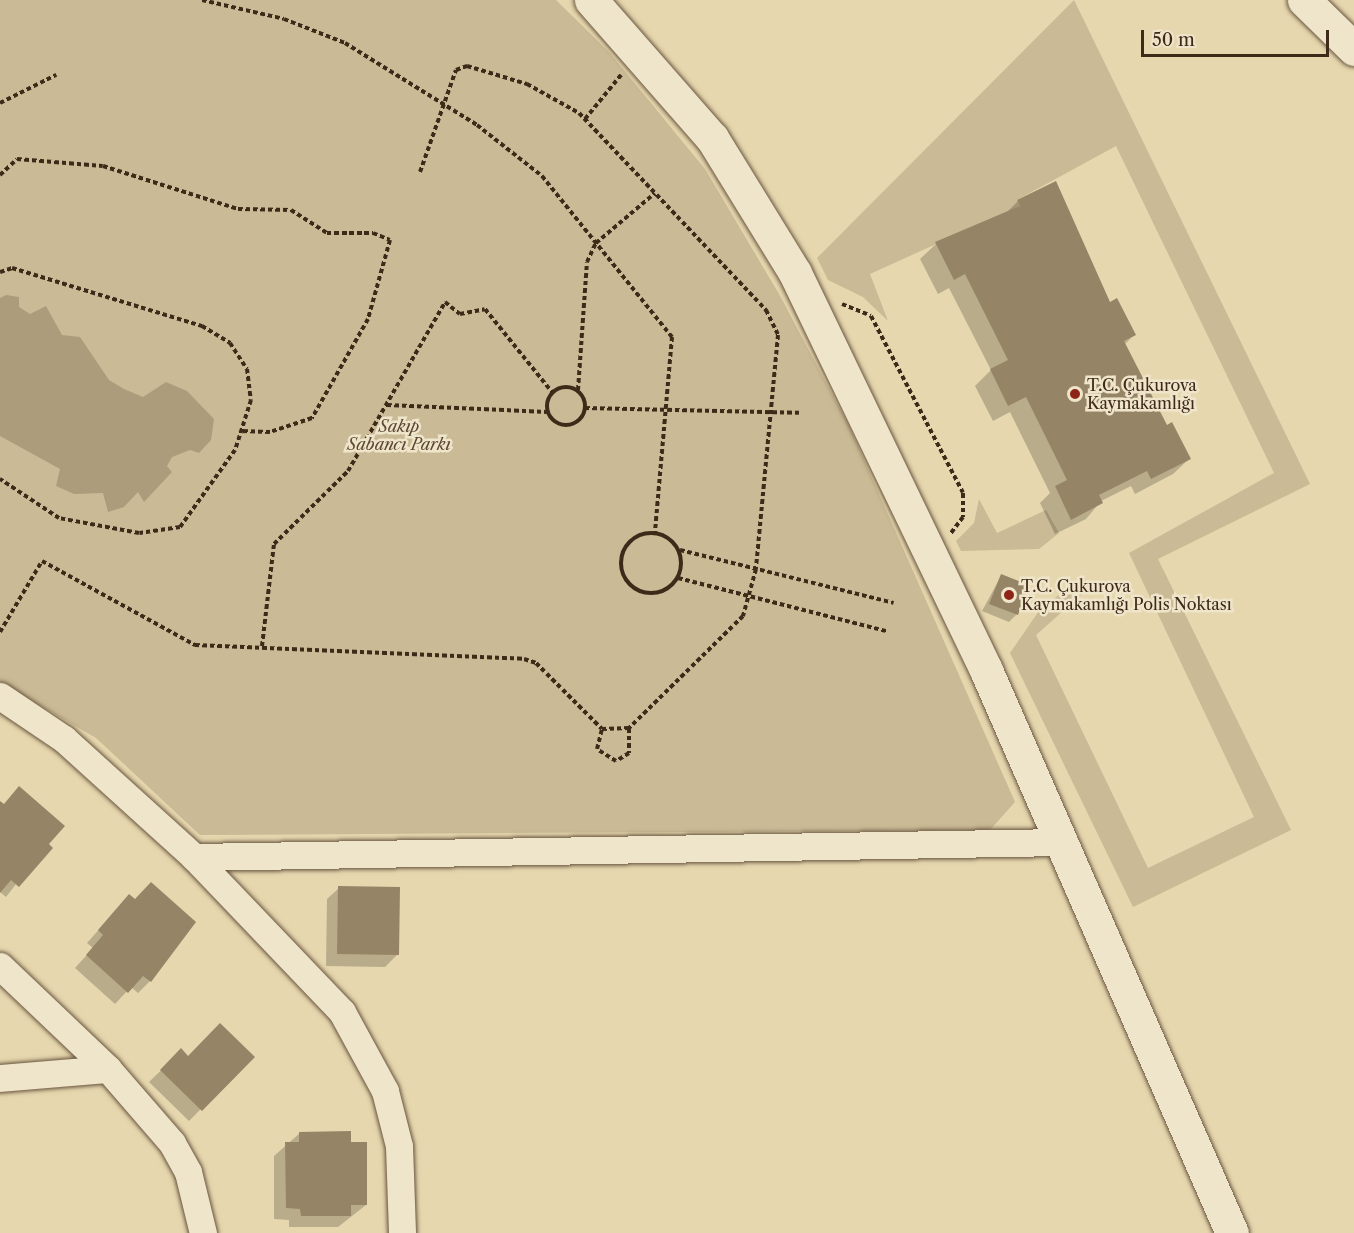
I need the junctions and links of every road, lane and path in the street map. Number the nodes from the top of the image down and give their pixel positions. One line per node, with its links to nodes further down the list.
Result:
1 (202, 0): 7 (path)
2 (591, 0): 5 (street)
3 (1304, 0): 4 (street)
4 (1350, 37)
5 (641, 51): 9 (path); 39 (street)
6 (56, 75): 8 (path)
7 (443, 103): 9 (path); 10 (path); 13 (path)
8 (0, 104)
9 (585, 119): 12 (path)
10 (420, 172)
11 (0, 175): 24 (path)
12 (655, 193): 13 (path); 22 (path)
13 (596, 243): 16 (path); 21 (path)
14 (0, 272): 24 (path)
15 (834, 307): 27 (path)
16 (578, 390): 17 (path); 19 (path)
17 (552, 392): 18 (path); 20 (path)
18 (387, 405): 20 (path); 35 (path)
19 (585, 408): 20 (path); 21 (path)
20 (548, 412)
21 (665, 412): 22 (path); 26 (path)
22 (773, 413): 23 (path); 29 (path)
23 (799, 413)
24 (241, 431): 25 (path)
25 (0, 479)
26 (655, 532): 28 (path); 30 (path)
27 (945, 536)
28 (680, 550): 29 (path); 30 (path)
29 (756, 569): 31 (path); 32 (path)
30 (678, 578): 31 (path)
31 (749, 596): 33 (path); 37 (path)
32 (894, 603)
33 (886, 631)
34 (0, 632): 35 (path)
35 (262, 646): 38 (path)
36 (0, 696): 40 (street)
37 (629, 728): 38 (path); 38 (path)
38 (602, 729)
39 (1062, 842): 40 (street); 46 (street)
40 (194, 857): 45 (street)
41 (0, 966): 42 (street)
42 (108, 1069): 43 (street); 44 (street)
43 (0, 1078)
44 (203, 1233)
45 (402, 1233)
46 (1232, 1233)

